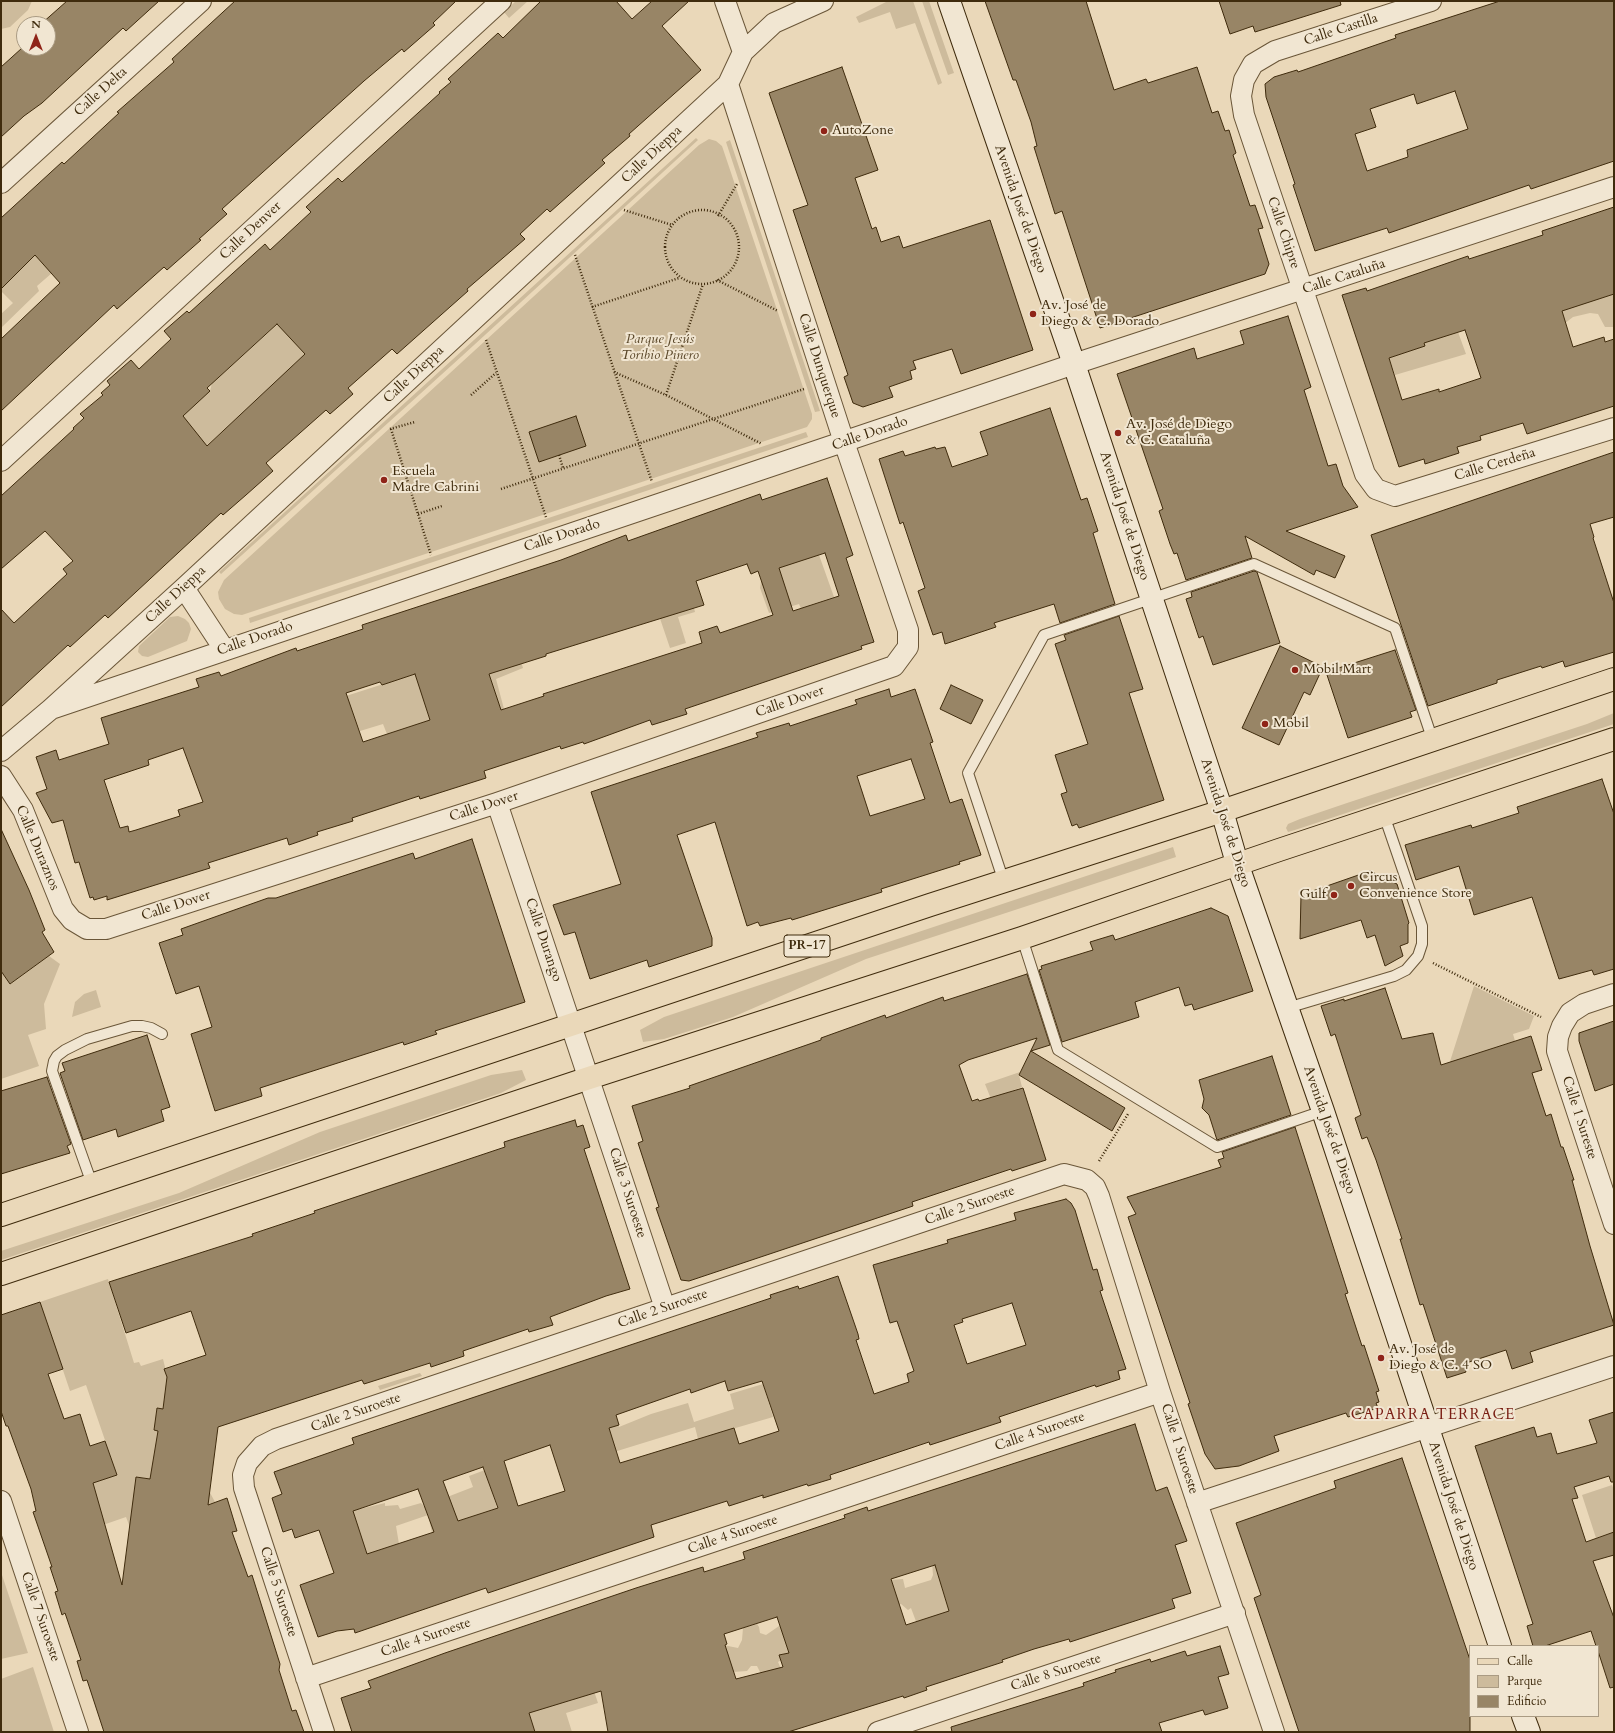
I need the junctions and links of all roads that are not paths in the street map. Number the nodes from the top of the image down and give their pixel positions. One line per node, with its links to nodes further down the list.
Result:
1 (202, 1): 10 (street, Calle Delta)
2 (501, 1): 16 (street, Calle Denver)
3 (725, 1): 7 (street)
4 (823, 1): 7 (street, Calle Dieppa)
5 (949, 1): 13 (main road, Avenida José de Diego)
6 (1431, 1): 8 (street, Calle Castilla)
7 (743, 52): 9 (street, Calle Dieppa)
8 (1253, 64): 12 (street, Calle Chipre)
9 (728, 84): 15 (street, Calle Dunquerque); 18 (street, Calle Dieppa)
10 (1, 184)
11 (1614, 187): 12 (street, Calle Cataluña)
12 (1303, 291): 13 (street, Calle Cataluña); 17 (street, Calle Chipre)
13 (1074, 364): 15 (street, Calle Dorado); 19 (main road, Avenida José de Diego)
14 (1614, 428): 17 (street, Calle Cerdeña)
15 (844, 442): 20 (street, Calle Dorado); 21 (street, Calle Dunquerque)
16 (1, 461)
17 (1376, 489)
18 (184, 588): 20 (street); 23 (street, Calle Dieppa)
19 (1152, 599): 25 (lane); 29 (main road, Avenida José de Diego); 32 (lane)
20 (224, 650): 23 (street, Calle Dorado)
21 (894, 666): 28 (street, Calle Dover)
22 (1614, 680): 25 (main road, PR-17)
23 (51, 709): 26 (street, Calle Dieppa)
24 (1614, 739): 30 (main road)
25 (1433, 741): 29 (main road, PR-17)
26 (1, 751)
27 (1, 776): 33 (street, Calle Duraznos)
28 (497, 803): 33 (street, Calle Dover); 37 (street, Calle Durango)
29 (1222, 811): 31 (main road, Avenida José de Diego); 32 (main road, PR-17)
30 (1384, 815): 31 (main road); 36 (lane)
31 (1238, 863): 34 (main road); 36 (main road, Avenida José de Diego)
32 (1004, 882): 37 (main road, PR-17)
33 (72, 920)
34 (1022, 938): 39 (main road); 40 (lane)
35 (1614, 994): 44 (street, Calle 1 Sureste)
36 (1287, 1008): 40 (main road, Avenida José de Diego)
37 (571, 1025): 39 (street, Calle Durango); 42 (main road, PR-17)
38 (162, 1034): 42 (lane)
39 (589, 1078): 45 (main road); 46 (street, Calle 3 Suroeste)
40 (1323, 1111): 49 (main road, Avenida José de Diego)
41 (1081, 1178): 46 (street, Calle 2 Suroeste); 48 (street, Calle 1 Suroeste)
42 (92, 1184): 43 (main road, PR-17)
43 (1, 1215)
44 (1614, 1224)
45 (1, 1274)
46 (665, 1308): 50 (street, Calle 2 Suroeste)
47 (1614, 1366): 49 (street)
48 (1160, 1392): 52 (street, Calle 1 Suroeste); 55 (street, Calle 4 Suroeste)
49 (1427, 1427): 52 (street); 54 (main road, Avenida José de Diego)
50 (254, 1453): 55 (street, Calle 5 Suroeste)
51 (1, 1501): 57 (street, Calle 7 Suroeste)
52 (1197, 1503): 53 (street, Calle 1 Suroeste)
53 (1235, 1613): 59 (street, Calle 8 Suroeste); 60 (street, Calle 1 Suroeste)
54 (1500, 1645)
55 (306, 1678): 58 (street, Calle 5 Suroeste)
56 (1523, 1717): 61 (main road)
57 (78, 1732)
58 (324, 1732)
59 (878, 1732)
60 (1274, 1732)
61 (1529, 1732)

